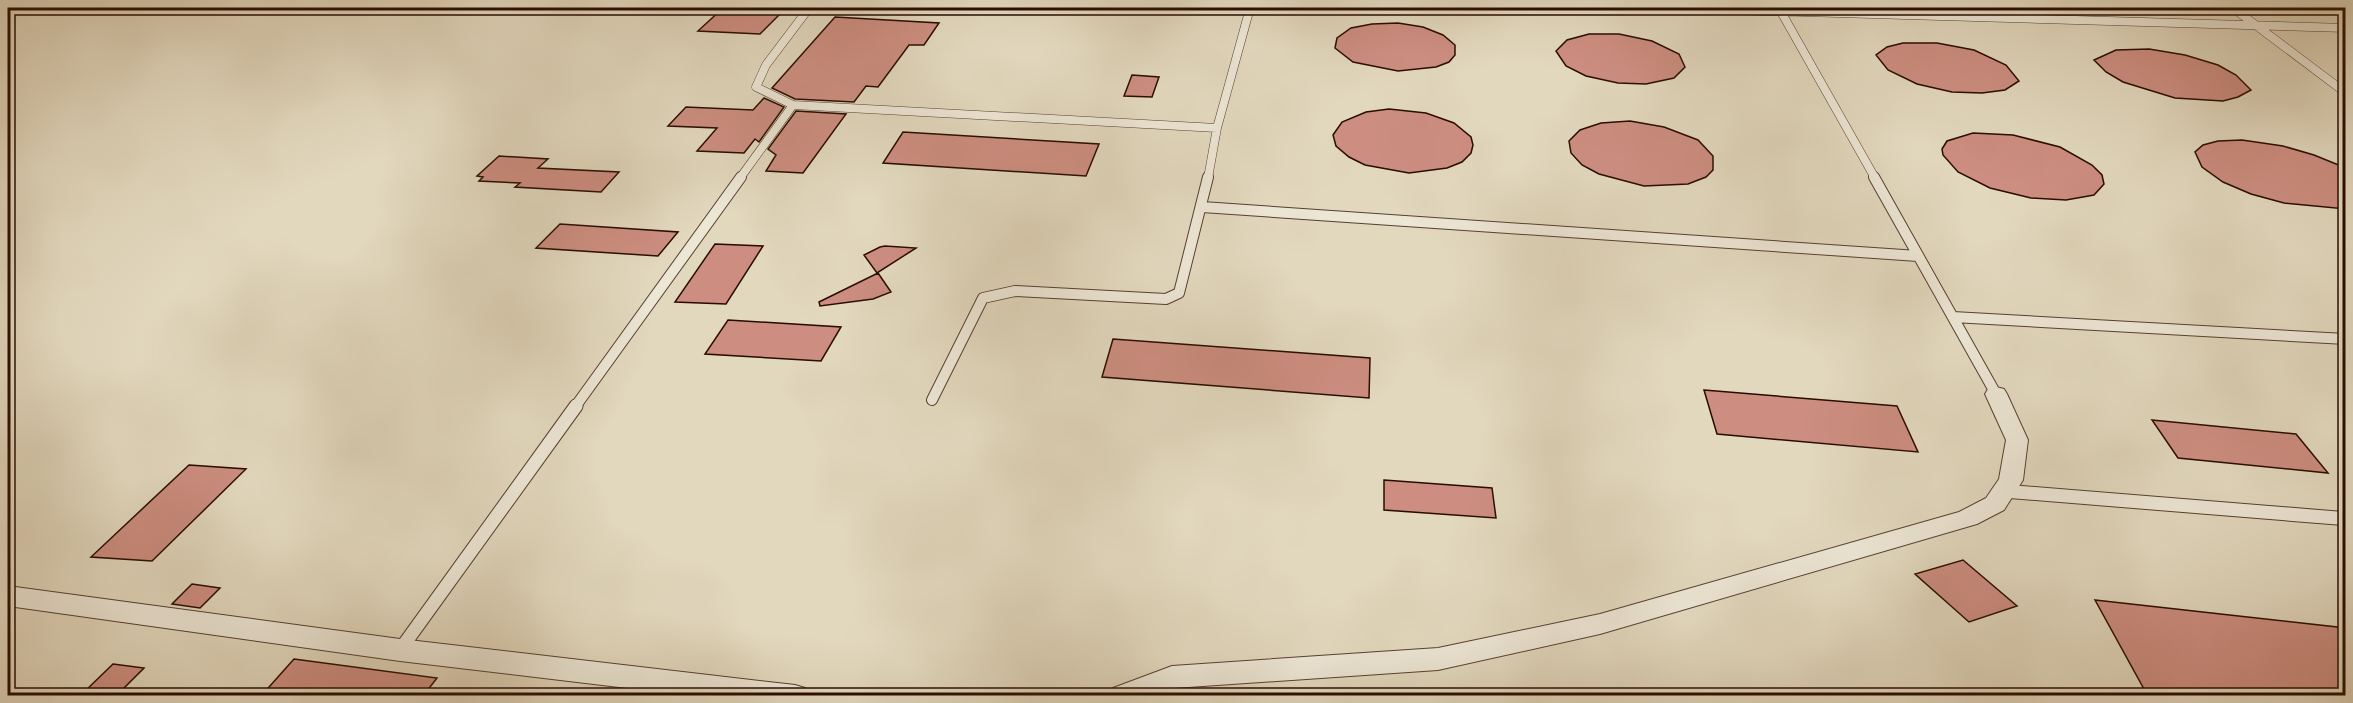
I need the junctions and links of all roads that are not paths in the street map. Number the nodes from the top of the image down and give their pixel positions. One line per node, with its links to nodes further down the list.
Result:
1 (1250, 8): 10 (lane)
2 (1664, 8): 4 (lane)
3 (2233, 8): 6 (lane)
4 (1780, 10): 6 (lane); 12 (lane)
5 (806, 12): 9 (lane)
6 (2258, 26): 7 (lane); 8 (lane)
7 (2346, 28)
8 (2346, 93)
9 (794, 105): 10 (lane); 20 (lane)
10 (1217, 128): 11 (lane)
11 (1202, 207): 12 (lane); 16 (lane)
12 (1918, 256): 13 (lane)
13 (1953, 317): 14 (lane); 15 (lane)
14 (2346, 339)
15 (1996, 394): 17 (street)
16 (932, 400)
17 (2004, 491): 18 (lane); 22 (street)
18 (2346, 516)
19 (8, 597): 20 (street)
20 (400, 650): 21 (street)
21 (795, 696)
22 (1123, 696)

